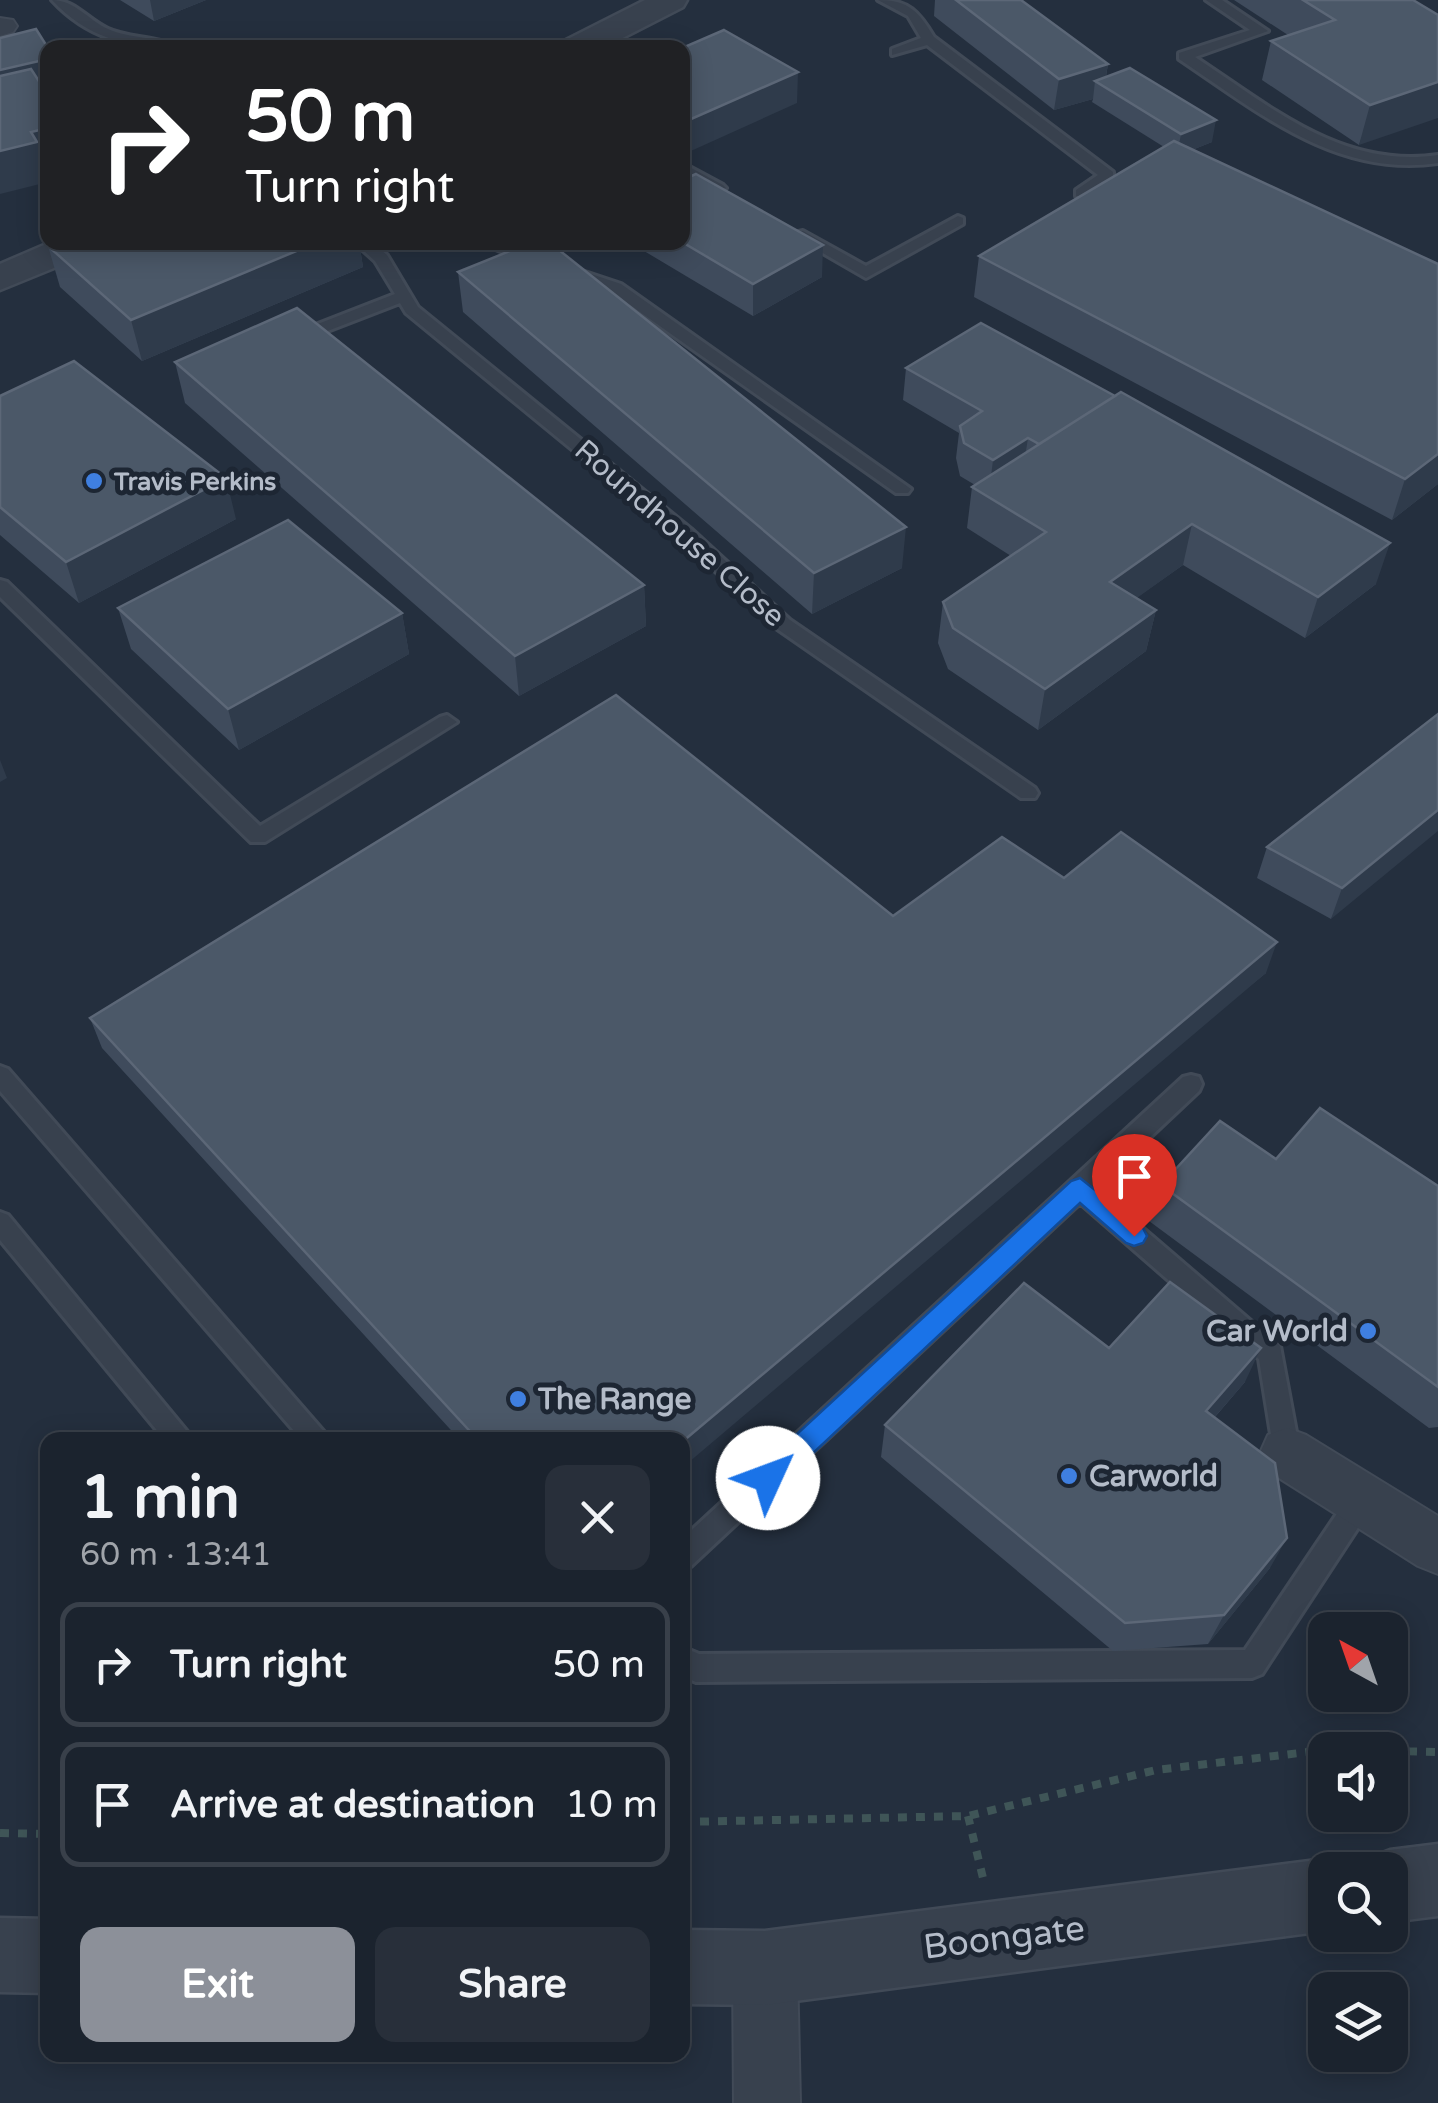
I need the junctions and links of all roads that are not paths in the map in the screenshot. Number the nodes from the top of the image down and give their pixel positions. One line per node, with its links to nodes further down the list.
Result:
1 (59, 0): 5 (lane)
2 (670, 0): 6 (street)
3 (885, 0): 7 (lane)
4 (1213, 0): 9 (lane)
5 (126, 40)
6 (592, 40)
7 (930, 40): 8 (lane); 11 (lane)
8 (897, 52)
9 (1438, 159)
10 (690, 172): 12 (lane)
11 (1081, 193)
12 (733, 196)
13 (958, 222): 14 (lane)
14 (783, 225)
15 (67, 250): 18 (street)
16 (371, 250): 19 (lane, Roundhouse Close)
17 (509, 250): 21 (lane)
18 (0, 278)
19 (404, 296): 20 (lane); 24 (lane, Roundhouse Close)
20 (281, 344)
21 (902, 489)
22 (0, 586): 23 (lane)
23 (447, 722)
24 (1028, 792)
25 (0, 1075): 30 (lane)
26 (1190, 1084): 27 (lane)
27 (1080, 1188): 31 (lane); 34 (lane)
28 (0, 1222): 29 (lane)
29 (174, 1432)
30 (311, 1432)
31 (1288, 1453): 32 (street)
32 (1362, 1500): 33 (street); 35 (lane)
33 (1438, 1547)
34 (690, 1550)
35 (690, 1665)
36 (1438, 1880): 37 (street)
37 (1408, 1884)
38 (1308, 1897): 40 (street, Boongate)
39 (690, 1967): 40 (street, Boongate)
40 (765, 1968): 41 (street)
41 (766, 2103)

